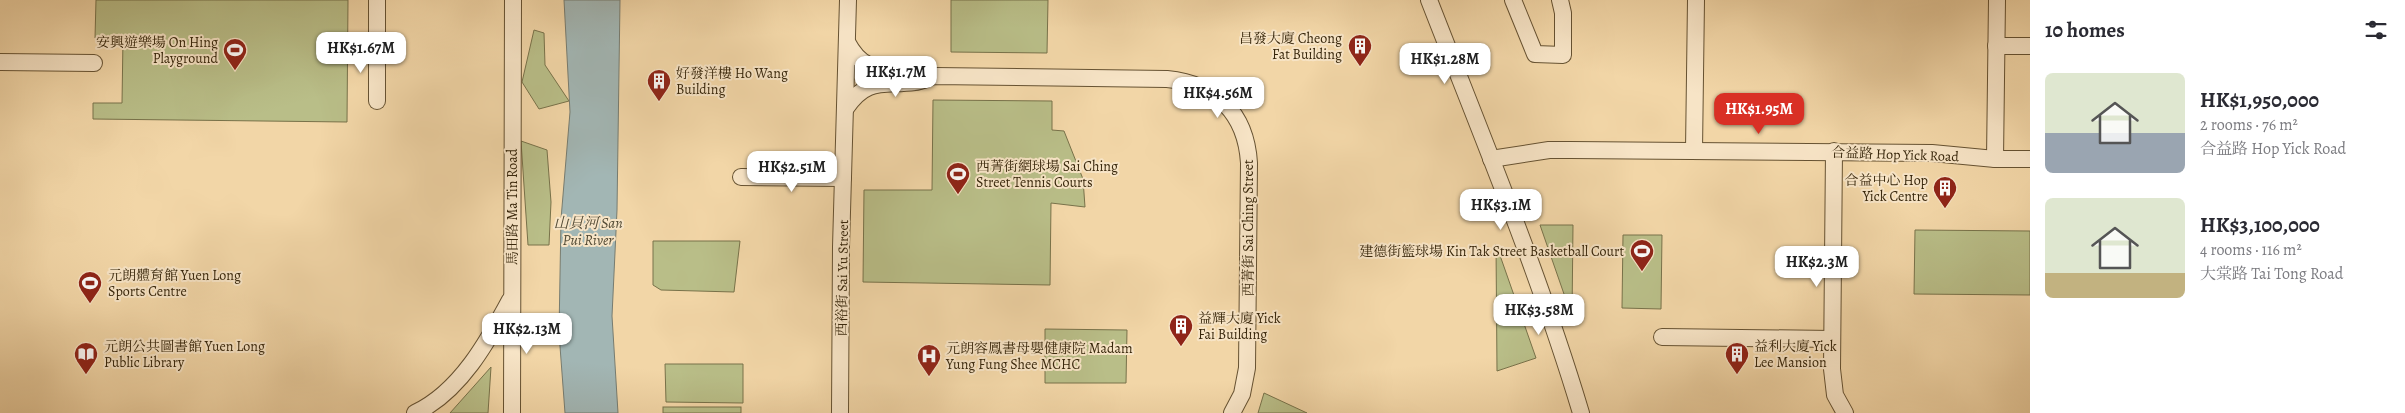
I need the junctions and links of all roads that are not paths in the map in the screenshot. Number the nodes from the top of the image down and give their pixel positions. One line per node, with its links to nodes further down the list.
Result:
1 (377, 0): 15 (street)
2 (513, 0): 24 (street, 馬田路 Ma Tin Road)
3 (848, 0): 9 (street, 西裕街 Sai Yu Street)
4 (1429, 0): 19 (street)
5 (1513, 0): 6 (street)
6 (1560, 0)
7 (1696, 0): 17 (street)
8 (1997, 0): 10 (street)
9 (847, 42): 14 (street, 西菁街 Sai Ching Street); 16 (street, 西裕街 Sai Yu Street)
10 (1996, 46): 11 (street); 20 (street)
11 (2030, 46)
12 (0, 62): 13 (street)
13 (94, 63)
14 (934, 76): 16 (street, 西菁街 Sai Ching Street); 30 (street, 西菁街 Sai Ching Street)
15 (377, 100)
16 (846, 108): 23 (street, 西裕街 Sai Yu Street)
17 (1694, 150): 18 (street, 合益路 Hop Yick Road); 19 (street, 合益路 Hop Yick Road)
18 (1834, 152): 20 (street, 合益路 Hop Yick Road); 26 (street)
19 (1491, 159): 31 (street)
20 (1995, 159): 21 (street, 合益路 Hop Yick Road)
21 (2030, 159)
22 (741, 177): 23 (street)
23 (843, 178): 27 (street, 西裕街 Sai Yu Street)
24 (511, 298): 28 (street); 29 (street, 馬田路 Ma Tin Road)
25 (1662, 337): 26 (street)
26 (1832, 339): 32 (street)
27 (842, 411)
28 (415, 413)
29 (512, 413)
30 (1232, 413)
31 (1581, 413)
32 (1845, 413)

